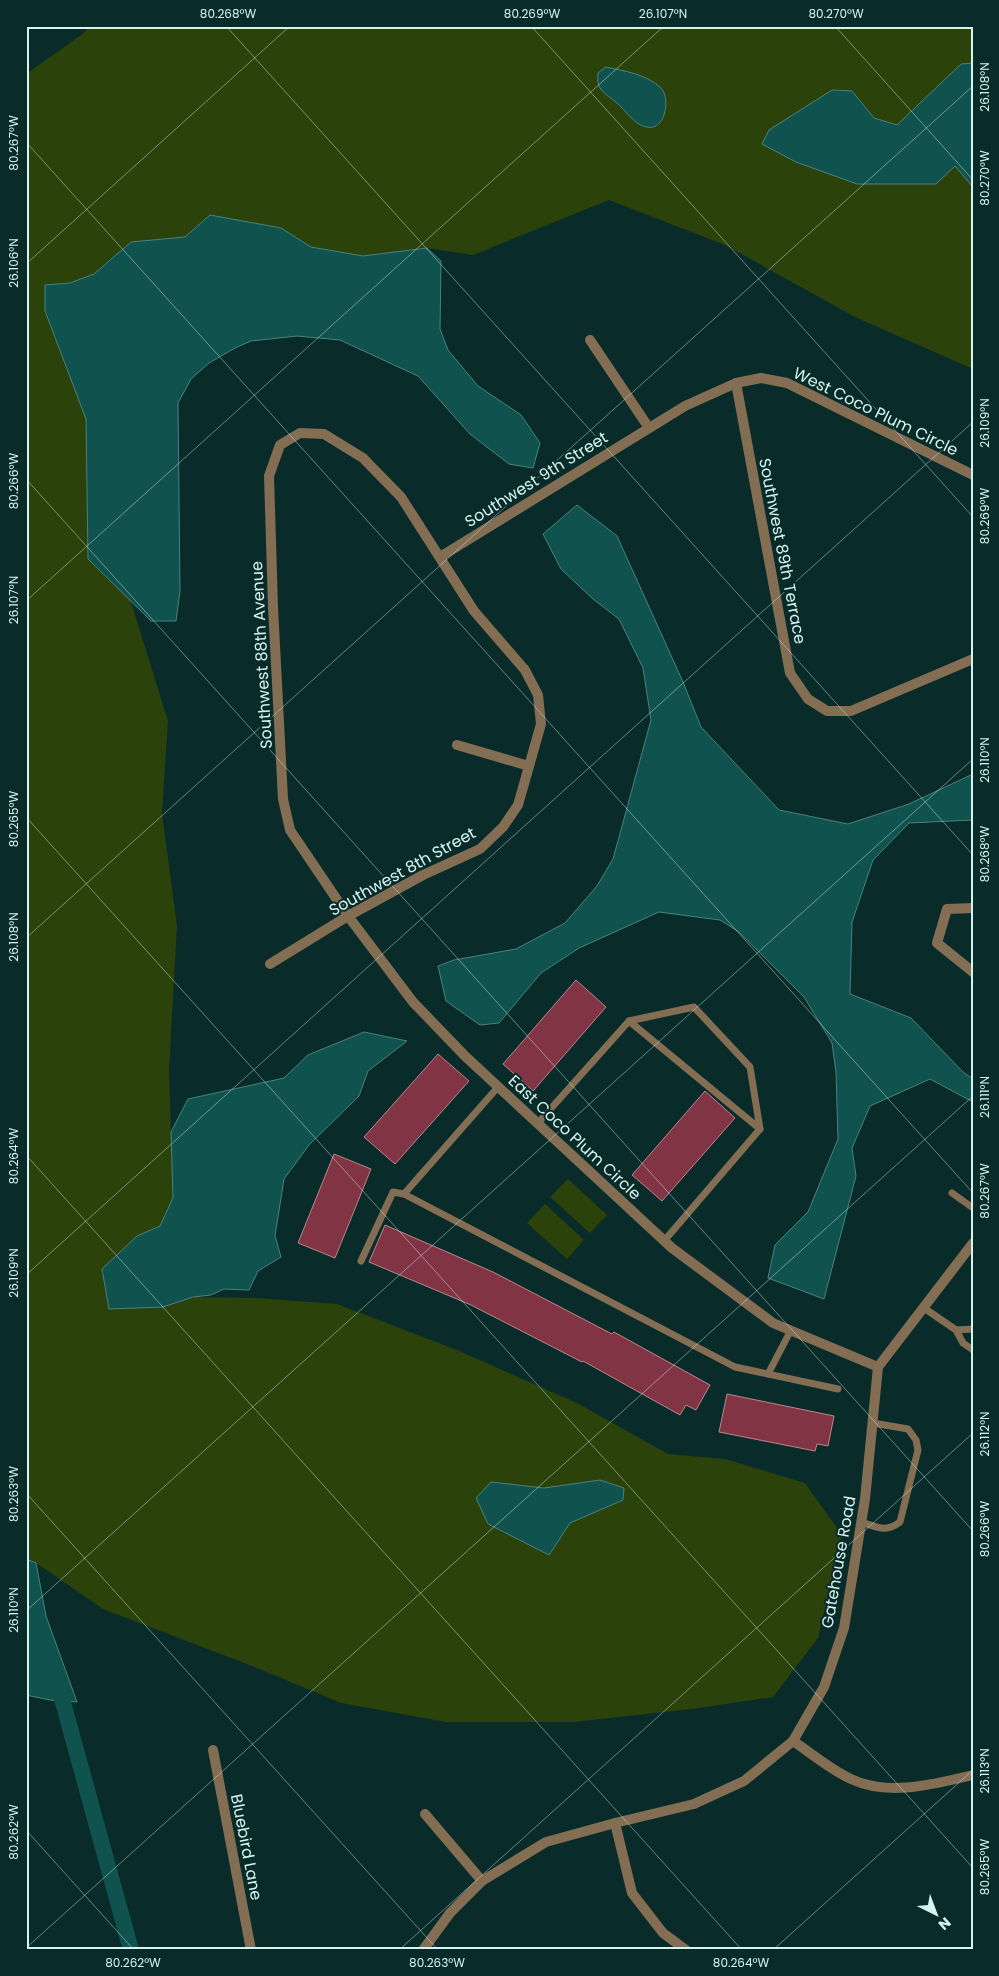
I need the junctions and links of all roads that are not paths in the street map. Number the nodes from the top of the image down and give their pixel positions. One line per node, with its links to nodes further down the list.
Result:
1 (590, 340): 3 (street)
2 (736, 383): 3 (street, West Coco Plum Circle); 4 (street, West Coco Plum Circle); 6 (street, Southwest 89th Terrace)
3 (649, 428): 5 (street, Southwest 9th Street)
4 (973, 475)
5 (440, 557): 8 (street, Southwest 8th Street); 9 (street, Southwest 88th Avenue)
6 (973, 659)
7 (457, 745): 8 (street)
8 (529, 766): 11 (street, Southwest 8th Street)
9 (310, 859): 11 (street, East Coco Plum Circle)
10 (973, 908): 13 (street)
11 (348, 916): 12 (street, Southwest 8th Street); 15 (street, East Coco Plum Circle)
12 (270, 964)
13 (973, 972)
14 (628, 1021): 16 (lane); 17 (lane); 17 (lane)
15 (498, 1086): 16 (street, East Coco Plum Circle); 19 (lane)
16 (538, 1123): 21 (street, East Coco Plum Circle)
17 (760, 1129): 21 (lane)
18 (952, 1193): 20 (lane)
19 (404, 1194): 23 (lane); 30 (lane)
20 (973, 1208)
21 (664, 1241): 26 (street, East Coco Plum Circle)
22 (973, 1243): 24 (street)
23 (361, 1261)
24 (924, 1308): 27 (lane); 29 (street)
25 (973, 1329): 27 (lane)
26 (791, 1330): 29 (street, East Coco Plum Circle); 30 (lane)
27 (956, 1330): 28 (lane)
28 (973, 1350)
29 (878, 1367): 32 (street, Gatehouse Road)
30 (768, 1374): 31 (lane)
31 (838, 1389)
32 (873, 1423): 33 (street, Gatehouse Road); 33 (lane)
33 (861, 1522): 34 (street, Gatehouse Road)
34 (793, 1741): 36 (street); 38 (street, Gatehouse Road)
35 (213, 1750): 40 (street, Bluebird Lane)
36 (973, 1775)
37 (425, 1814): 39 (street)
38 (615, 1823): 39 (street, Gatehouse Road); 42 (street)
39 (482, 1881): 41 (street, Gatehouse Road)
40 (250, 1950)
41 (423, 1950)
42 (686, 1950)

